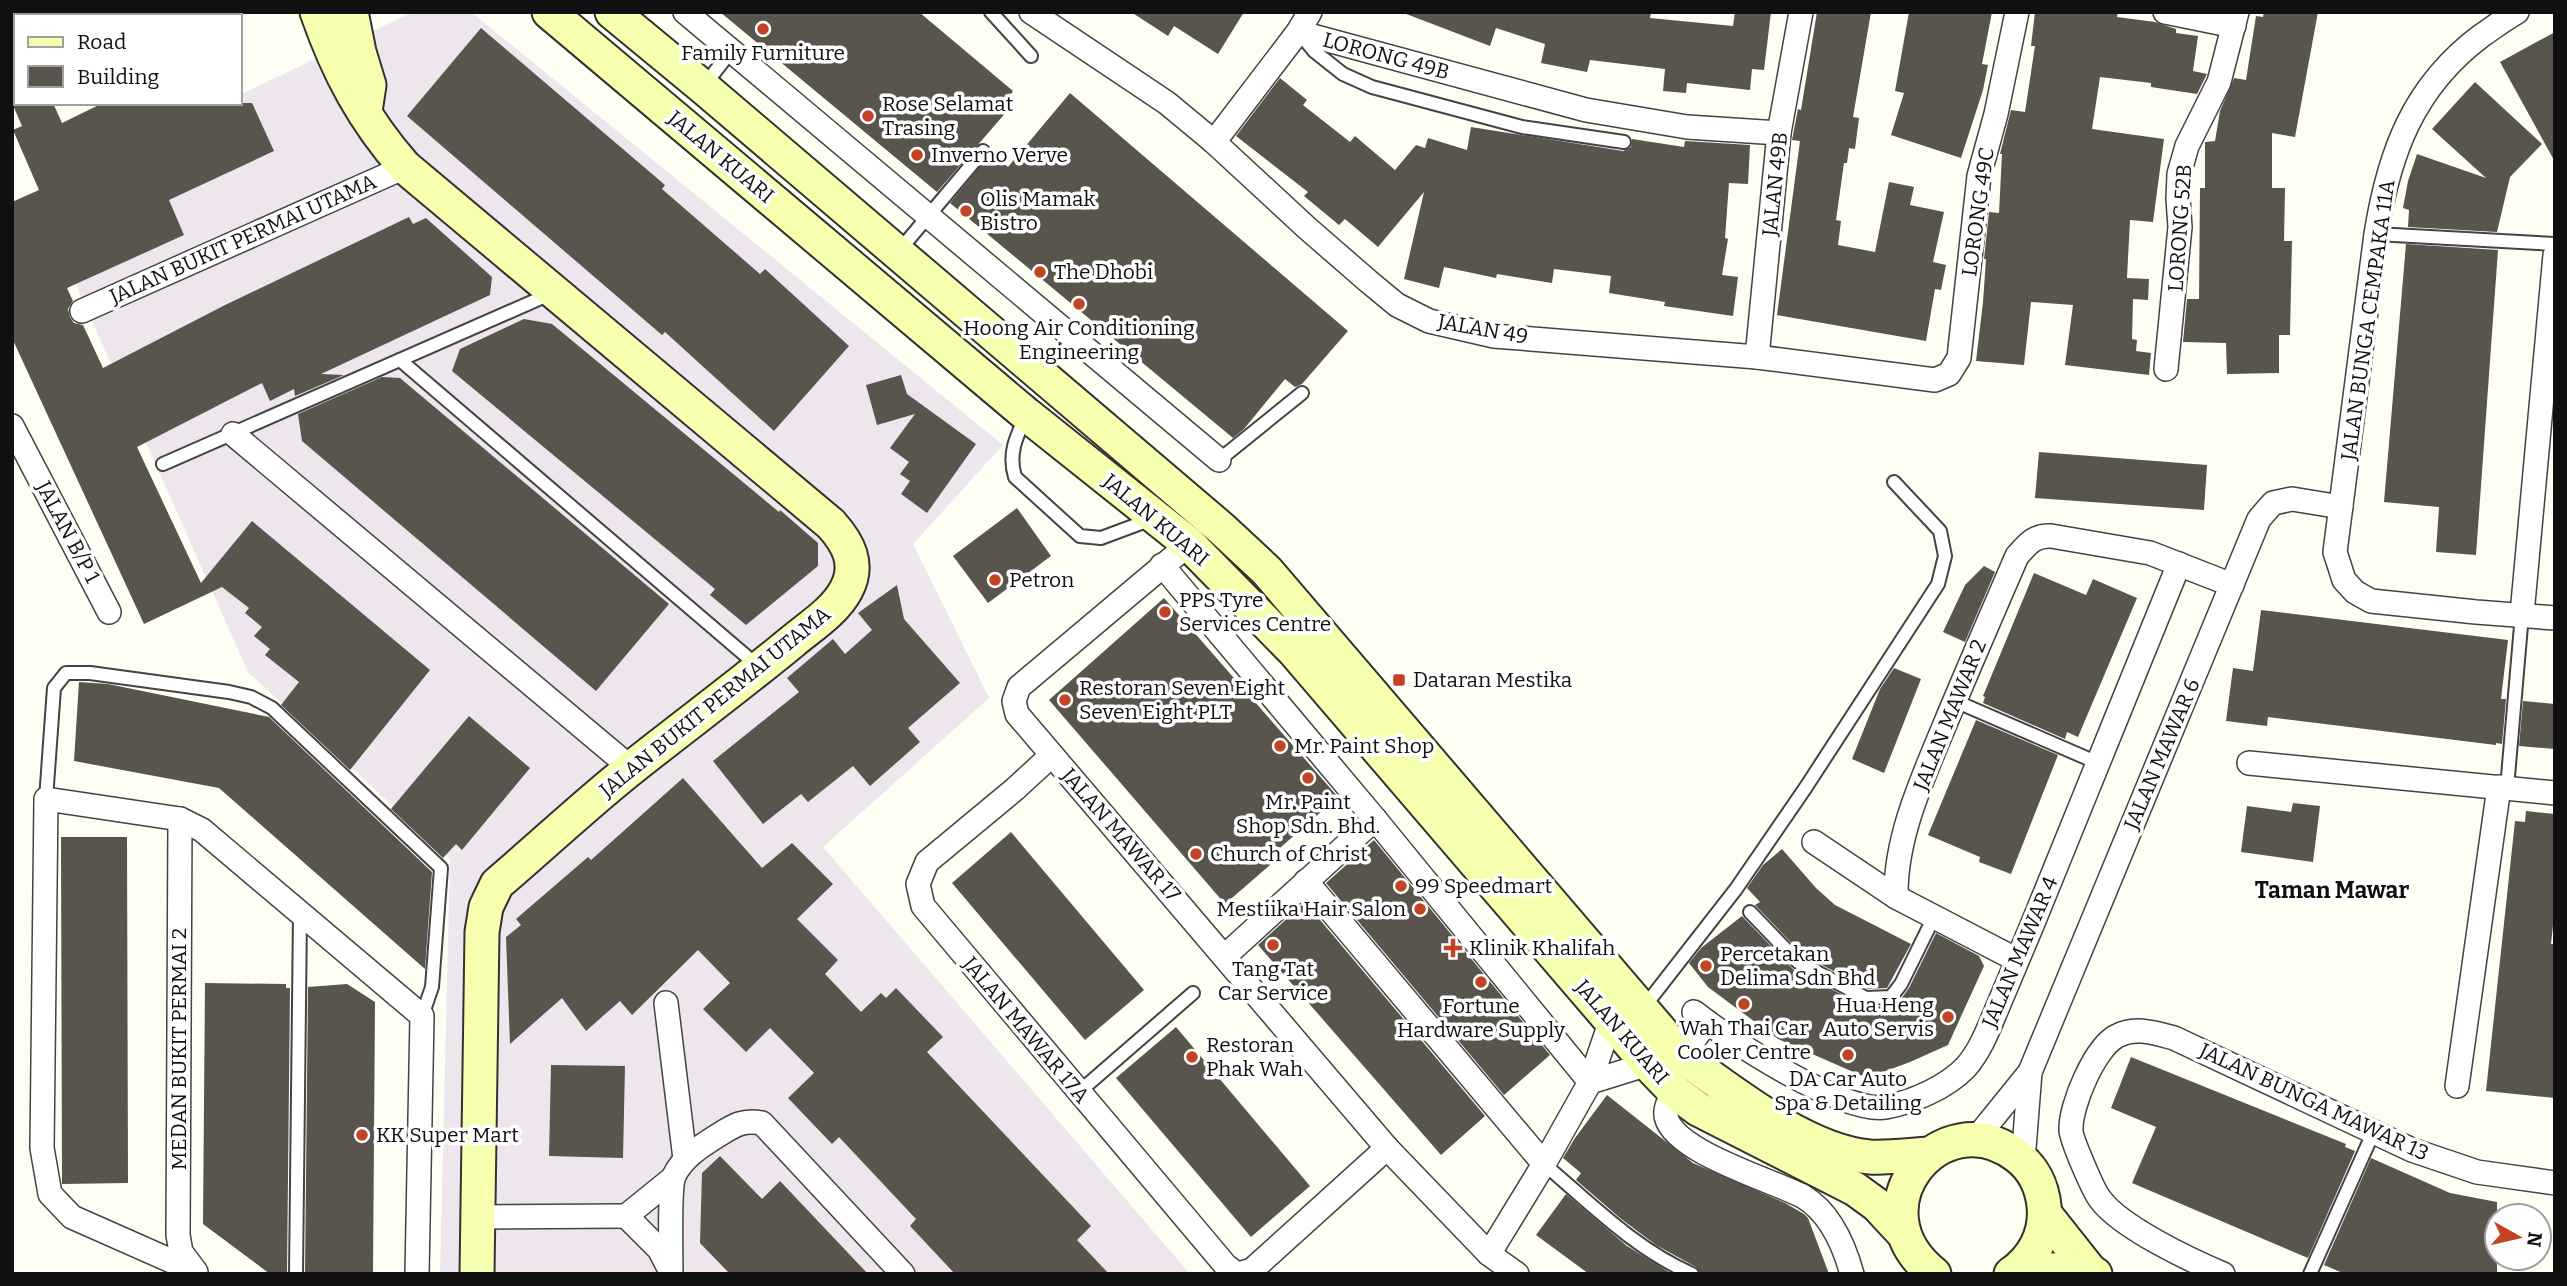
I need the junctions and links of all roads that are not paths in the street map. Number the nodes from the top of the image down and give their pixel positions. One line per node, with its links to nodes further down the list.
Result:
1 (351, 12): 17 (street)
2 (549, 12): 36 (street, JALAN KUARI)
3 (612, 12): 16 (street, JALAN KUARI)
4 (685, 12): 14 (street)
5 (991, 12): 15 (lane)
6 (1031, 12): 19 (street, JALAN 49)
7 (1801, 12): 18 (street, JALAN 49B)
8 (2017, 12): 34 (street, LORONG 49C)
9 (2165, 12): 11 (street)
10 (2517, 12): 24 (street, JALAN BUNGA CEMPAKA 11A)
11 (2235, 19): 33 (street, LORONG 52B)
12 (319, 20): 17 (street, JALAN BUKIT PERMAI UTAMA)
13 (1304, 22): 18 (street, LORONG 49B); 19 (street); 20 (lane, LORONG 49B)
14 (731, 51): 16 (lane); 23 (street)
15 (1031, 56)
16 (703, 87): 26 (street, JALAN KUARI)
17 (365, 116): 22 (street, JALAN BUKIT PERMAI UTAMA)
18 (1779, 133): 31 (street, JALAN 49B)
19 (1214, 142): 31 (street, JALAN 49)
20 (1624, 142)
21 (983, 150): 23 (lane)
22 (405, 167): 28 (street, JALAN BUKIT PERMAI UTAMA); 30 (street, JALAN BUKIT PERMAI UTAMA)
23 (928, 217): 26 (lane); 41 (street)
24 (2376, 234): 25 (lane); 44 (street, JALAN BUNGA CEMPAKA 11A)
25 (2555, 244)
26 (896, 254): 74 (street, JALAN KUARI)
27 (2555, 255): 29 (street)
28 (553, 293): 32 (lane); 53 (street, JALAN BUKIT PERMAI UTAMA)
29 (2552, 300): 40 (street)
30 (82, 311)
31 (1757, 357): 34 (street, JALAN 49)
32 (400, 360): 38 (lane); 53 (lane)
33 (2166, 369)
34 (1952, 370)
35 (1302, 393): 41 (lane)
36 (1027, 414): 45 (street, JALAN KUARI); 45 (lane)
37 (12, 426): 39 (street, JALAN B/P 1)
38 (233, 433): 42 (lane); 58 (street)
39 (19, 448): 50 (street, JALAN B/P 1)
40 (2545, 457): 51 (street)
41 (1219, 460)
42 (163, 464)
43 (1894, 482): 74 (lane)
44 (2341, 507): 49 (street, JALAN MAWAR 6); 51 (street, JALAN BUNGA CEMPAKA 11A)
45 (1155, 517): 46 (street, JALAN KUARI)
46 (1189, 544): 48 (street, JALAN MAWAR 17); 74 (street, JALAN KUARI)
47 (2179, 564): 49 (street); 54 (street, JALAN MAWAR 2); 56 (street, JALAN MAWAR 4)
48 (1162, 565): 55 (street, JALAN MAWAR 17); 63 (street)
49 (2232, 585): 78 (street, JALAN MAWAR 6)
50 (109, 612)
51 (2522, 614): 52 (street); 59 (lane)
52 (2555, 618)
53 (760, 668): 58 (street, JALAN BUKIT PERMAI UTAMA)
54 (1955, 701): 56 (lane); 66 (street, JALAN MAWAR 2)
55 (1052, 755): 70 (street, JALAN MAWAR 17); 82 (street, JALAN MAWAR 17A)
56 (2098, 763): 71 (street, JALAN MAWAR 4)
57 (2249, 763): 59 (street)
58 (631, 768): 93 (street, JALAN BUKIT PERMAI UTAMA)
59 (2503, 788): 60 (street); 80 (street)
60 (2555, 793)
61 (46, 799): 62 (street); 75 (lane); 98 (street)
62 (180, 819): 68 (street); 98 (street, MEDAN BUKIT PERMAI 2)
63 (1376, 819): 65 (street); 79 (street)
64 (1814, 842): 66 (street)
65 (1307, 881): 70 (street); 88 (street)
66 (1896, 897): 69 (street)
67 (1749, 912): 69 (lane)
68 (300, 913): 75 (street); 102 (lane)
69 (1934, 917): 71 (street)
70 (1225, 956): 85 (street, JALAN MAWAR 17)
71 (2017, 960): 76 (street, JALAN MAWAR 4)
72 (1193, 993): 82 (lane)
73 (666, 1003): 89 (street)
74 (1626, 1015): 76 (street, JALAN KUARI); 77 (street, JALAN KUARI); 79 (street)
75 (422, 1016): 103 (street)
76 (1682, 1056): 86 (street, JALAN KUARI)
77 (1648, 1064): 79 (street); 81 (street, JALAN KUARI)
78 (2029, 1072): 84 (street, JALAN MAWAR 6); 87 (street, JALAN MAWAR 6)
79 (1590, 1082): 88 (street)
80 (2458, 1086)
81 (1674, 1091): 94 (street, JALAN KUARI); 109 (street)
82 (1079, 1092): 106 (street, JALAN MAWAR 17A)
83 (2373, 1133): 90 (street, JALAN BUNGA MAWAR 13); 99 (street, JALAN BUNGA MAWAR 13); 110 (lane)
84 (1975, 1140): 86 (street); 87 (street)
85 (1387, 1148): 95 (street, JALAN MAWAR 17); 106 (street, JALAN MAWAR 17A)
86 (1929, 1154): 94 (street)
87 (2023, 1161): 91 (street)
88 (1544, 1164): 95 (street); 108 (lane)
89 (679, 1168): 92 (street); 100 (street); 105 (street)
90 (2555, 1183)
91 (2045, 1214): 97 (street); 101 (street)
92 (626, 1216): 93 (street); 100 (street)
93 (479, 1217): 104 (street, JALAN BUKIT PERMAI UTAMA)
94 (1903, 1233): 96 (street)
95 (1490, 1262): 107 (street)
96 (1924, 1270)
97 (2016, 1270): 101 (street)
98 (196, 1272)
99 (2212, 1272)
100 (671, 1273)
101 (2093, 1273)
102 (296, 1274)
103 (417, 1274)
104 (477, 1274)
105 (903, 1274)
106 (1237, 1274)
107 (1517, 1274)
108 (1692, 1274)
109 (1852, 1274)
110 (2310, 1274)

